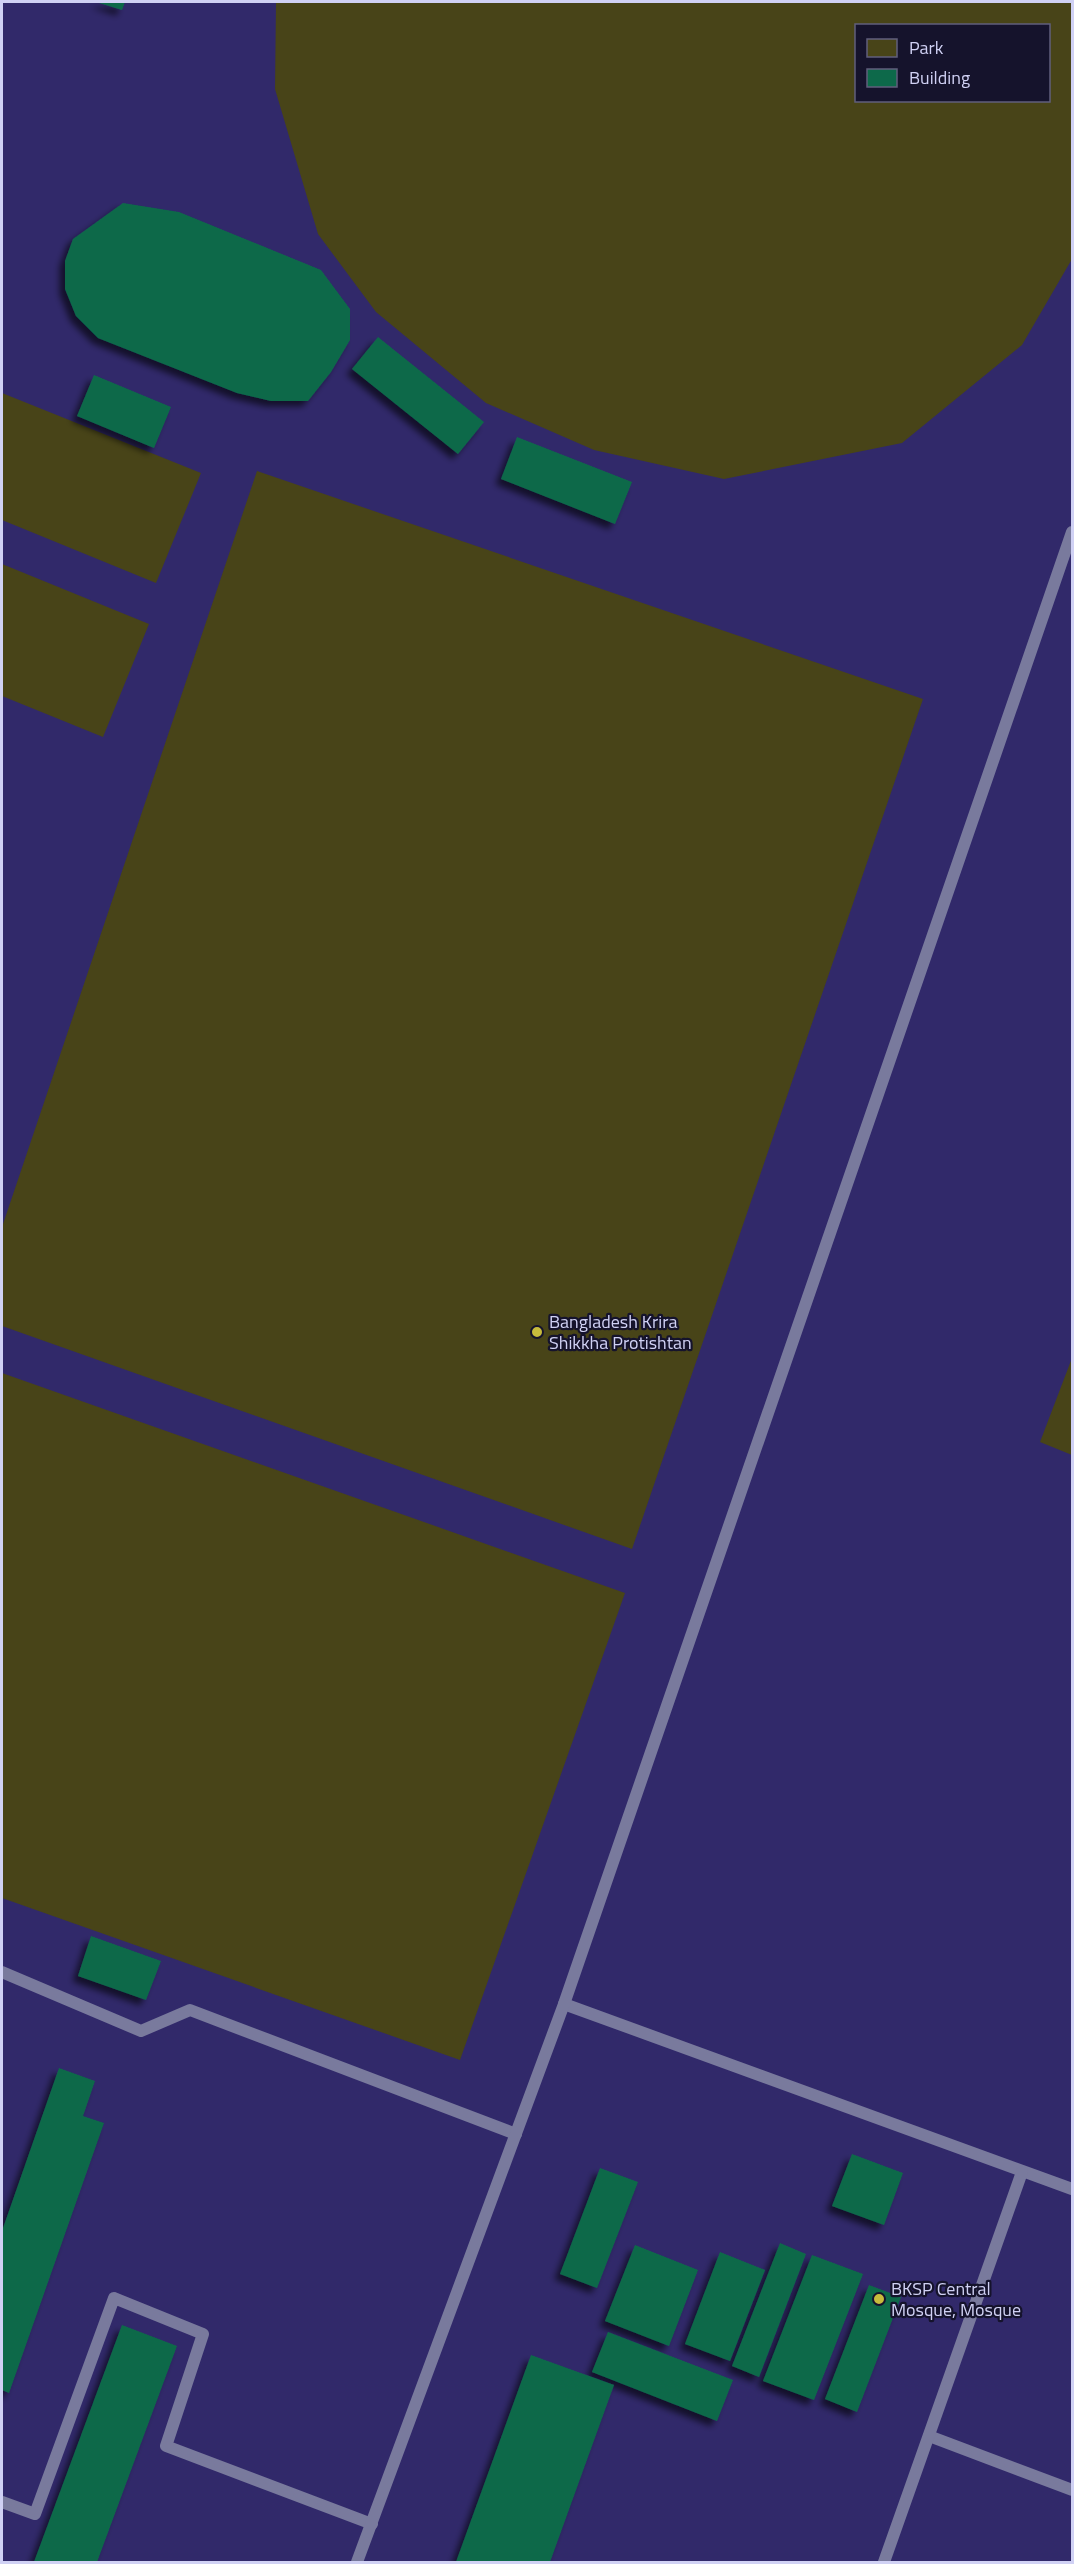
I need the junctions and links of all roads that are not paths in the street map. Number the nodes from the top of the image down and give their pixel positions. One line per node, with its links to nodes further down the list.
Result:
1 (1072, 532): 3 (lane)
2 (2, 1972): 4 (lane)
3 (564, 2004): 4 (lane); 5 (lane)
4 (516, 2134): 10 (lane)
5 (1022, 2172): 6 (lane); 7 (lane)
6 (1072, 2189)
7 (929, 2436): 8 (lane); 12 (lane)
8 (1072, 2490)
9 (2, 2502): 10 (lane)
10 (372, 2524): 11 (lane)
11 (357, 2562)
12 (884, 2562)

